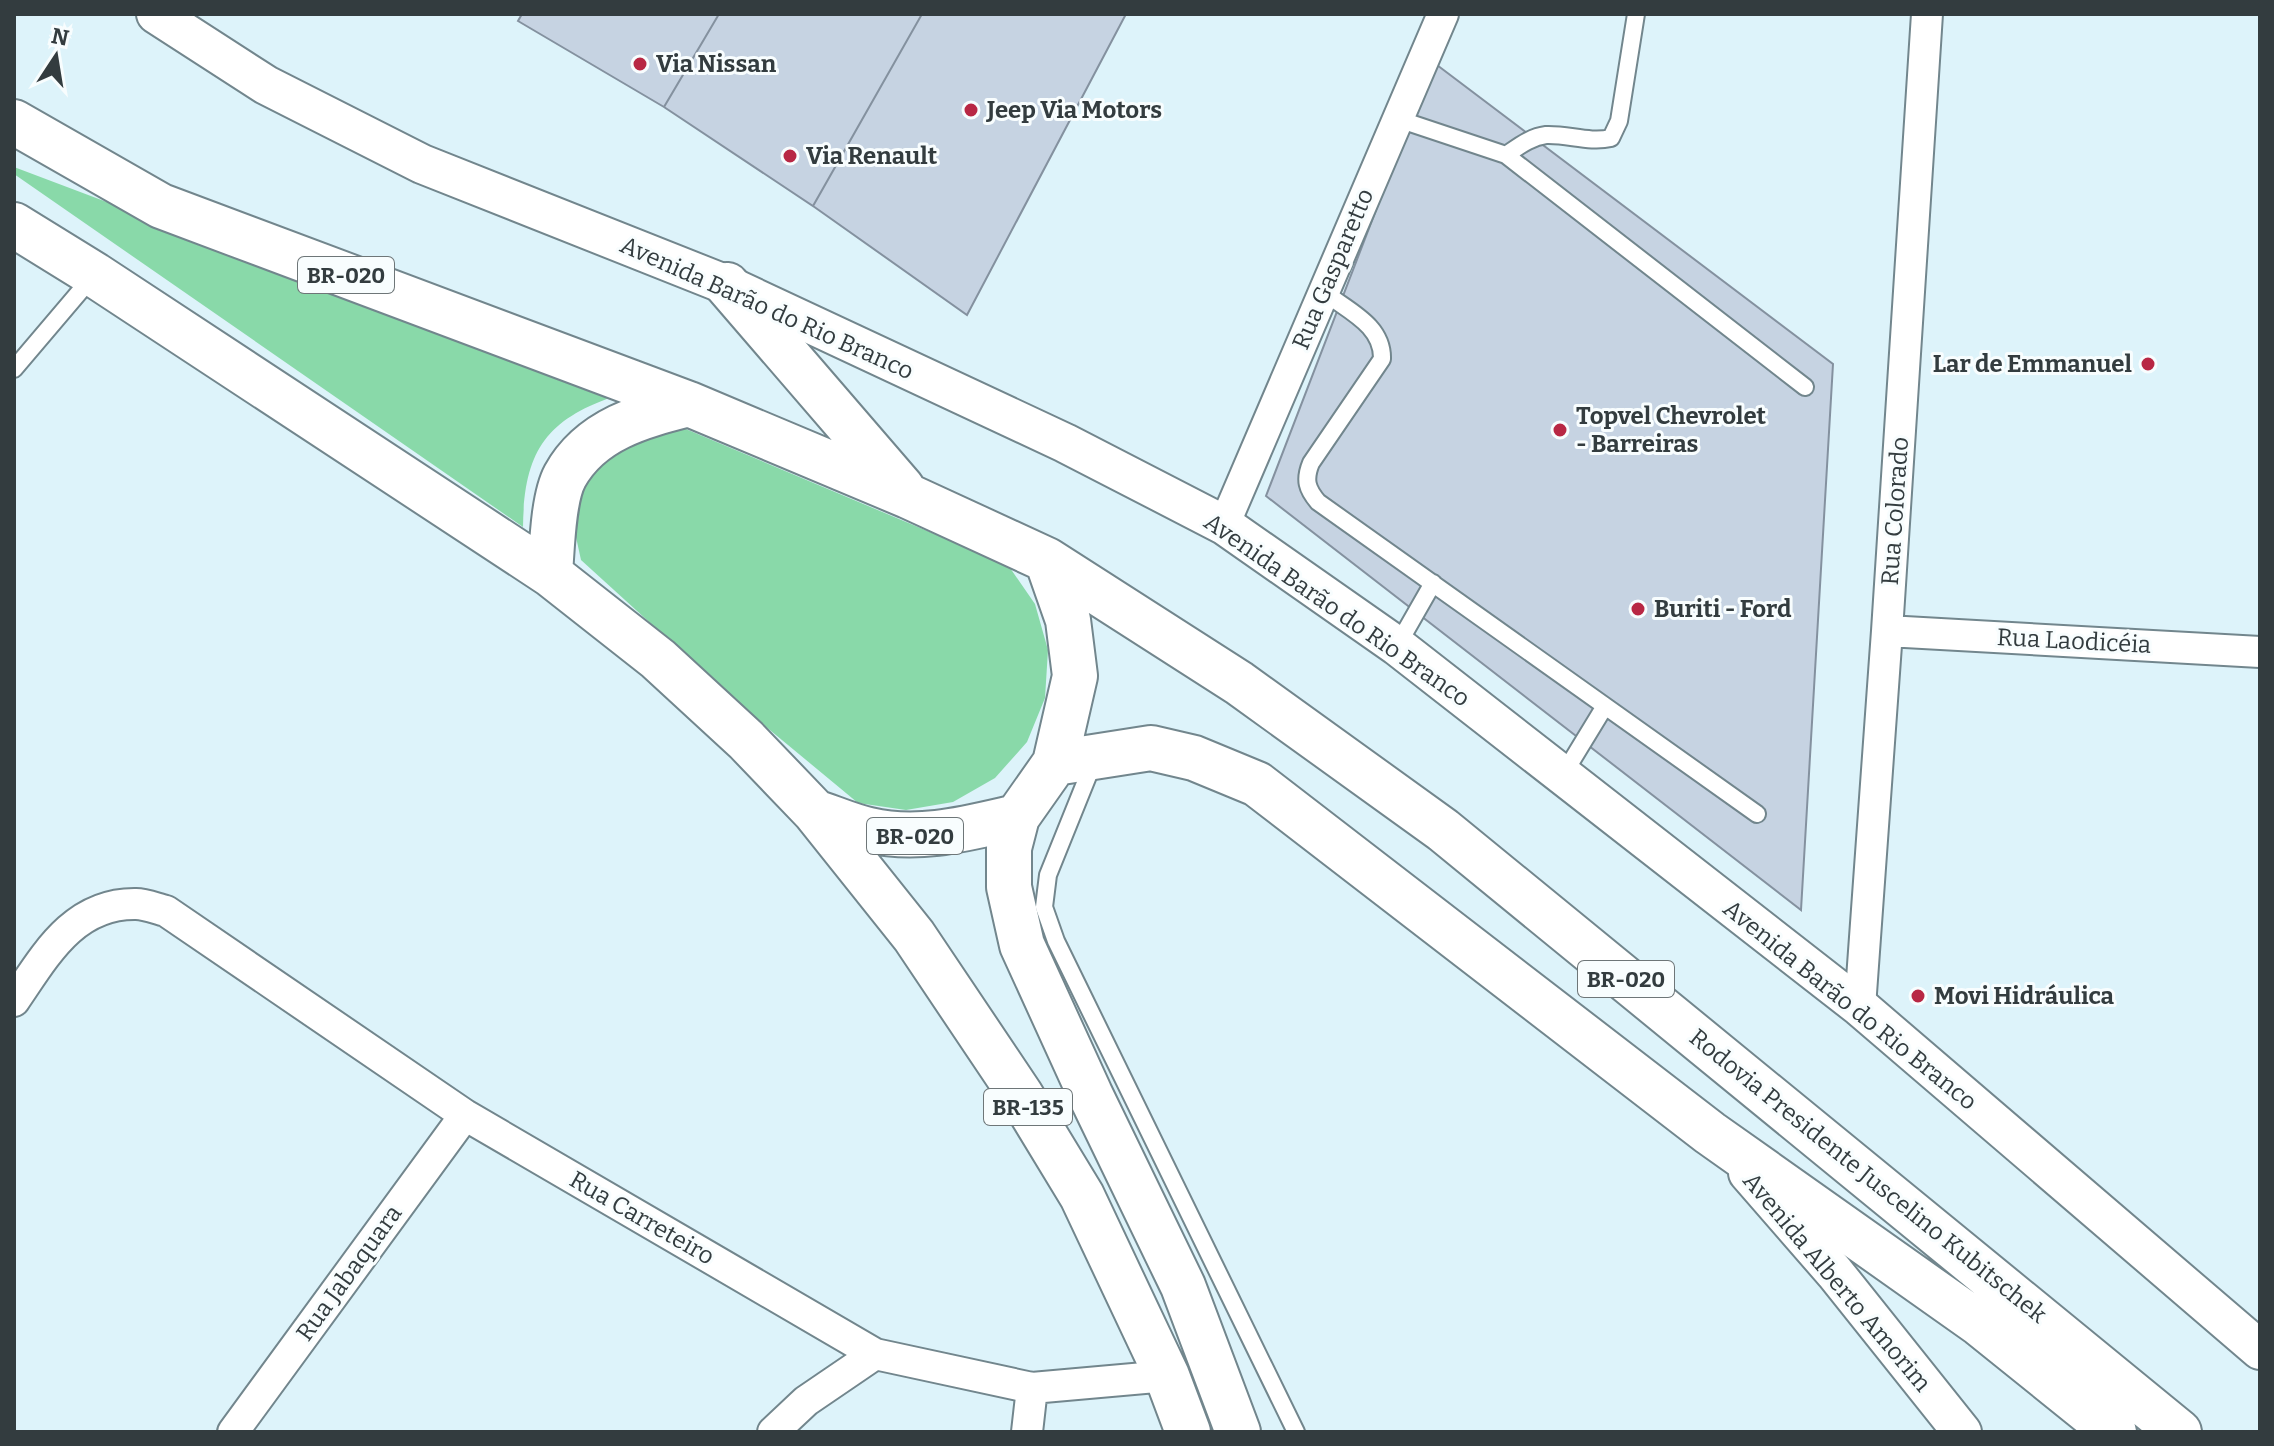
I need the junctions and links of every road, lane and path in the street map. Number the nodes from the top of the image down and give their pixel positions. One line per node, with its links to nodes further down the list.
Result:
1 (156, 14): 12 (street, Avenida Barão do Rio Branco)
2 (1443, 14): 5 (street, Rua Gasparetto)
3 (1636, 14): 8 (lane)
4 (1927, 14): 22 (street, Rua Colorado)
5 (1398, 119): 8 (lane); 13 (street, Rua Gasparetto)
6 (14, 122): 9 (highway, BR-020)
7 (14, 148): 9 (highway)
8 (1506, 155): 15 (lane)
9 (161, 206): 16 (highway, BR-020)
10 (14, 225): 11 (highway, BR-020)
11 (95, 275): 14 (lane); 20 (highway, BR-020)
12 (727, 285): 17 (highway); 18 (street, Avenida Barão do Rio Branco)
13 (1324, 292): 18 (street, Rua Gasparetto); 21 (lane)
14 (14, 369)
15 (1805, 387)
16 (689, 404): 17 (highway, BR-020); 20 (highway)
17 (908, 496): 19 (highway, BR-020)
18 (1224, 525): 23 (street, Avenida Barão do Rio Branco)
19 (1047, 560): 27 (highway); 50 (highway, Rodovia Presidente Juscelino Kubitschek / BR-020)
20 (550, 574): 29 (highway, BR-020)
21 (1433, 583): 23 (lane); 25 (lane)
22 (1887, 631): 24 (street, Rua Laodicéia); 33 (street, Rua Colorado)
23 (1397, 646): 28 (street, Avenida Barão do Rio Branco)
24 (2260, 652)
25 (1605, 706): 28 (lane); 30 (lane)
26 (1097, 755): 27 (highway); 35 (highway); 48 (lane)
27 (1055, 763): 31 (highway)
28 (1563, 775): 33 (street, Avenida Barão do Rio Branco)
29 (815, 812): 31 (highway, BR-020); 39 (highway, BR-135)
30 (1757, 814)
31 (1017, 817): 36 (highway, BR-135)
32 (14, 1001): 34 (street, Rua Carreteiro)
33 (1860, 1007): 37 (street, Avenida Barão do Rio Branco)
34 (465, 1115): 38 (street, Rua Carreteiro); 42 (street, Rua Jabaquara)
35 (1710, 1133): 41 (street, Avenida Alberto Amorim); 49 (highway)
36 (1183, 1286): 46 (highway, BR-135); 47 (highway)
37 (2260, 1350)
38 (875, 1354): 40 (street, Rua Carreteiro); 43 (street)
39 (1167, 1376): 40 (street, Rua Carreteiro); 45 (highway, BR-135)
40 (1032, 1388): 44 (street)
41 (1956, 1429)
42 (233, 1432)
43 (773, 1432)
44 (1027, 1432)
45 (1188, 1432)
46 (1238, 1432)
47 (1252, 1432)
48 (1296, 1432)
49 (2114, 1432)
50 (2179, 1432)

